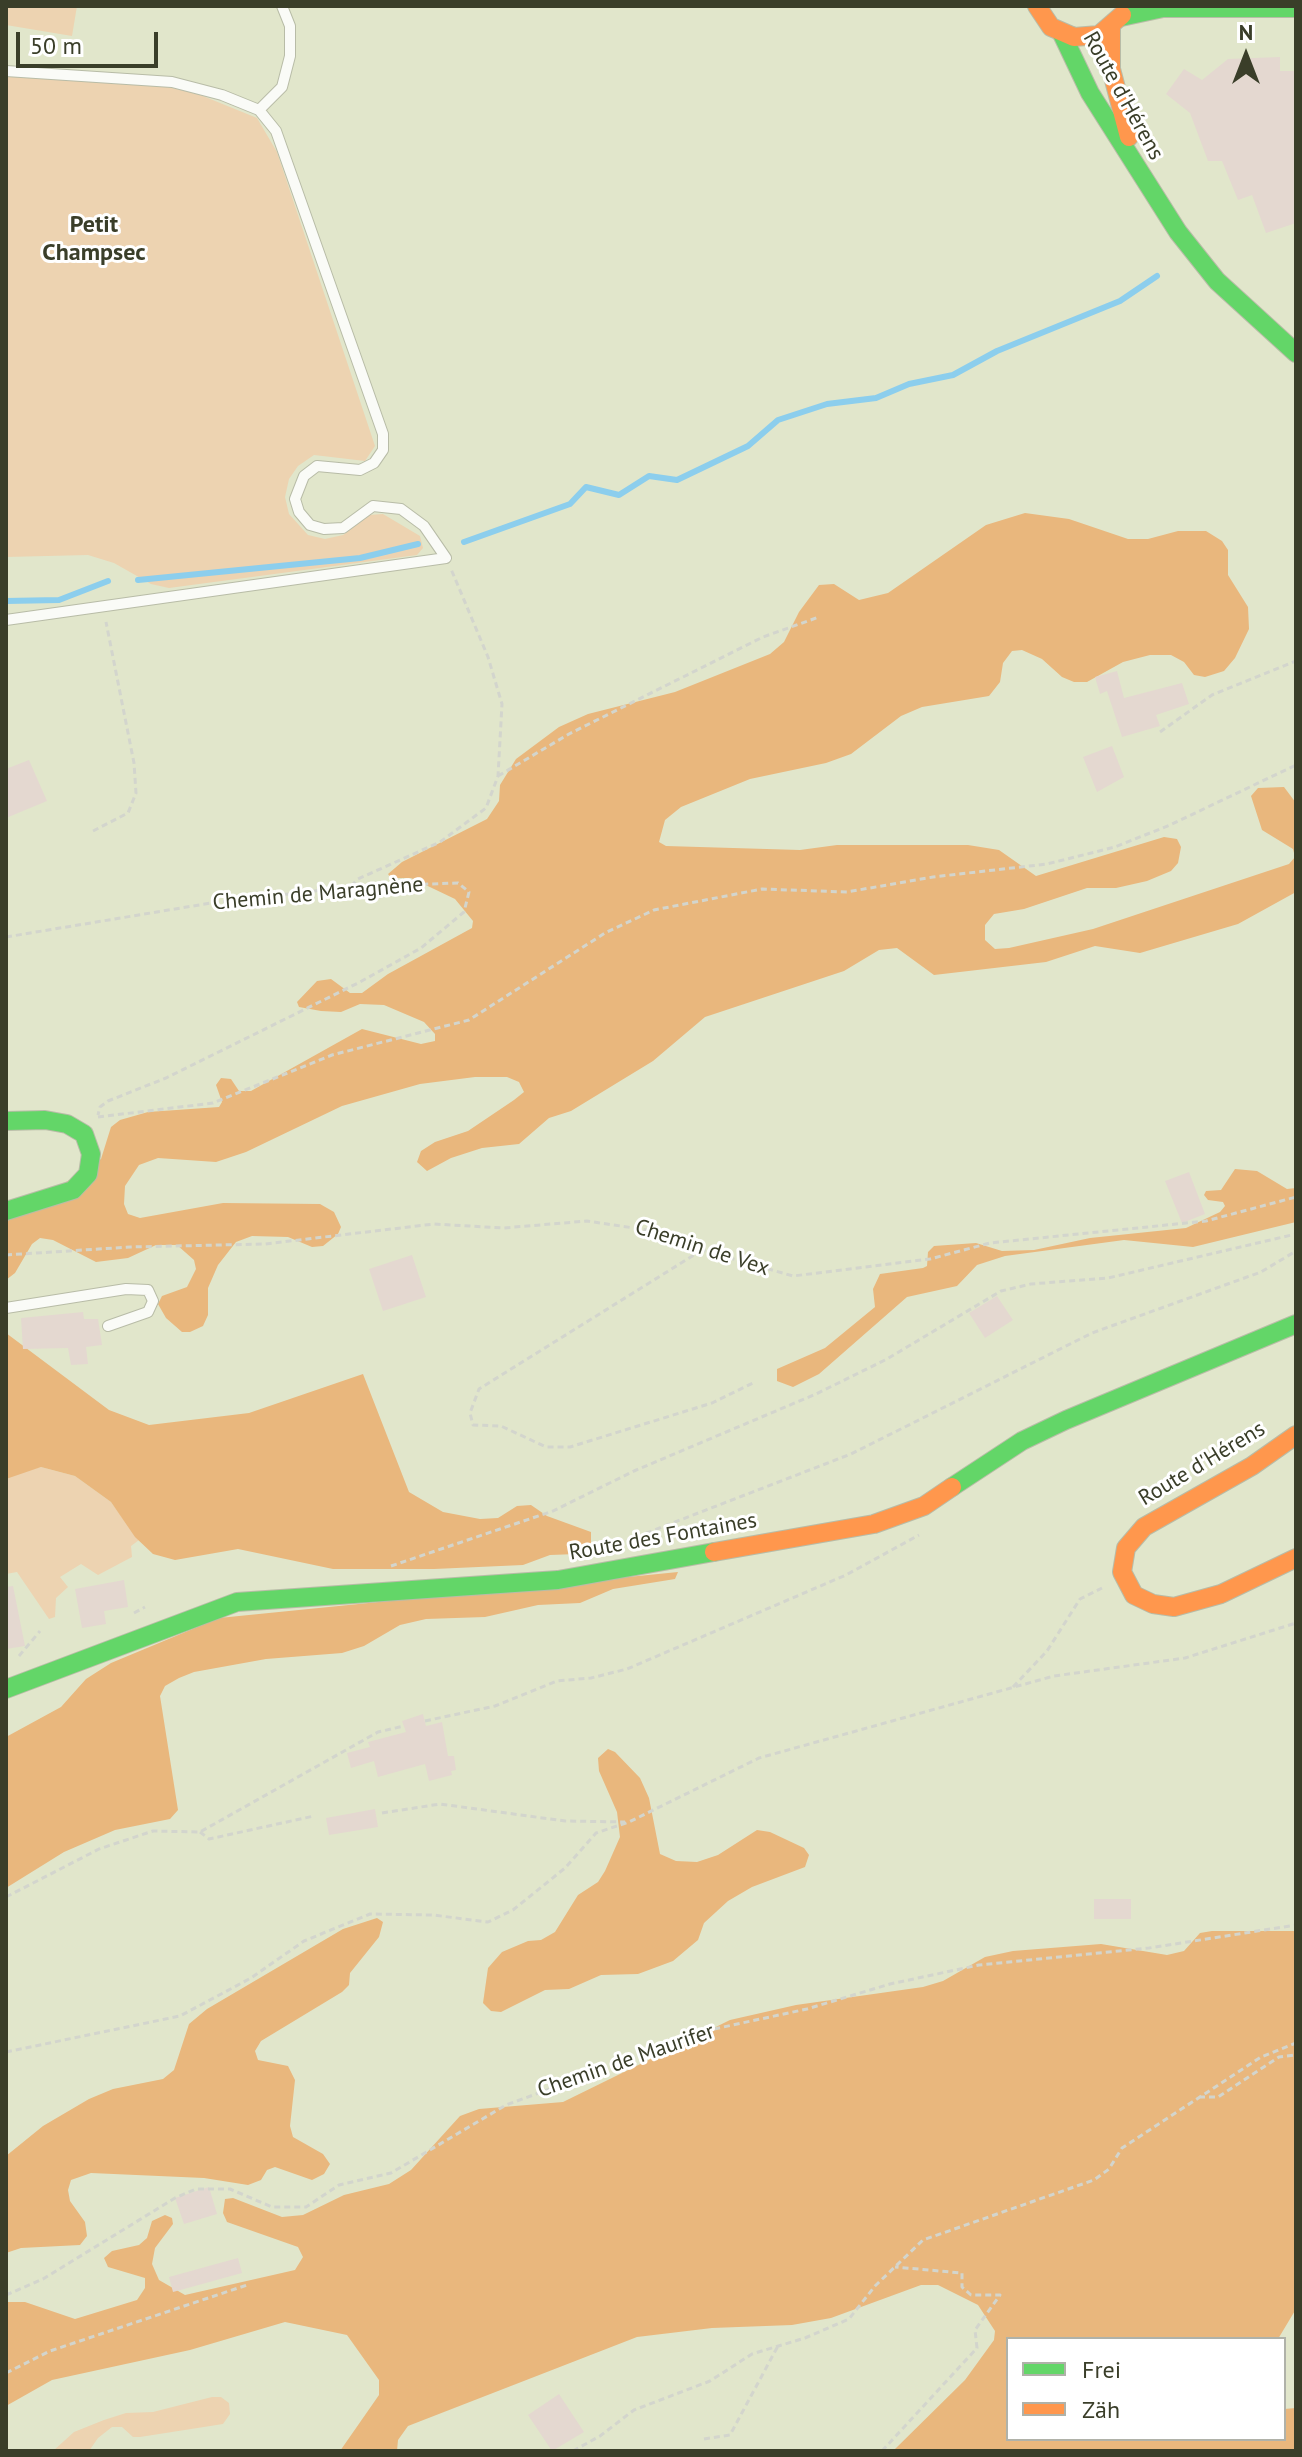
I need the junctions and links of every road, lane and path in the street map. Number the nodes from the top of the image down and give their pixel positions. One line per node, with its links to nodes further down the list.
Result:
1 (282, 6): 7 (lane)
2 (1037, 6): 5 (street, Route d'Hérens)
3 (1296, 8): 4 (street)
4 (1119, 17): 5 (street); 8 (street, Route d'Hérens)
5 (1062, 34): 8 (street, Route d'Hérens)
6 (6, 71): 7 (lane)
7 (259, 110): 10 (lane)
8 (1143, 181): 9 (street, Route d'Hérens)
9 (1296, 353)
10 (446, 558): 11 (lane); 17 (path)
11 (103, 606): 13 (lane); 18 (path)
12 (819, 617): 17 (path)
13 (6, 620)
14 (1296, 661): 15 (path)
15 (1160, 732)
16 (1296, 765): 21 (path)
17 (498, 776): 19 (path)
18 (93, 831)
19 (350, 887): 20 (path, Chemin de Maragnène); 21 (path, Chemin de Maragnène)
20 (6, 937)
21 (98, 1117): 23 (path)
22 (6, 1121): 23 (street)
23 (78, 1129): 25 (street)
24 (1296, 1197): 27 (path, Chemin de Vex)
25 (6, 1211)
26 (1296, 1234): 38 (path)
27 (702, 1250): 29 (path, Chemin de Vex); 33 (path)
28 (1296, 1251): 36 (path)
29 (6, 1255)
30 (6, 1308): 32 (lane)
31 (1296, 1324): 44 (street, Route des Fontaines)
32 (108, 1326)
33 (755, 1382)
34 (1296, 1435): 39 (street, Route d'Hérens)
35 (929, 1528): 45 (path)
36 (610, 1550)
37 (1296, 1558): 39 (street)
38 (387, 1567)
39 (1123, 1577): 43 (path)
40 (1296, 1623): 43 (path)
41 (40, 1631): 42 (path)
42 (14, 1660)
43 (1013, 1688): 49 (path)
44 (6, 1689)
45 (425, 1721)
46 (404, 1726): 50 (path)
47 (382, 1813): 49 (path)
48 (314, 1816): 50 (path)
49 (629, 1822): 54 (path)
50 (200, 1832): 51 (path)
51 (6, 1897)
52 (1296, 1925): 59 (path, Chemin de Maurifer)
53 (1296, 2043): 56 (path)
54 (6, 2052)
55 (1296, 2055): 56 (path)
56 (1199, 2097): 57 (path)
57 (895, 2267): 60 (path); 64 (path)
58 (247, 2285): 61 (path)
59 (6, 2295)
60 (779, 2344): 62 (path); 63 (path)
61 (6, 2373)
62 (704, 2439)
63 (573, 2451)
64 (882, 2451)

